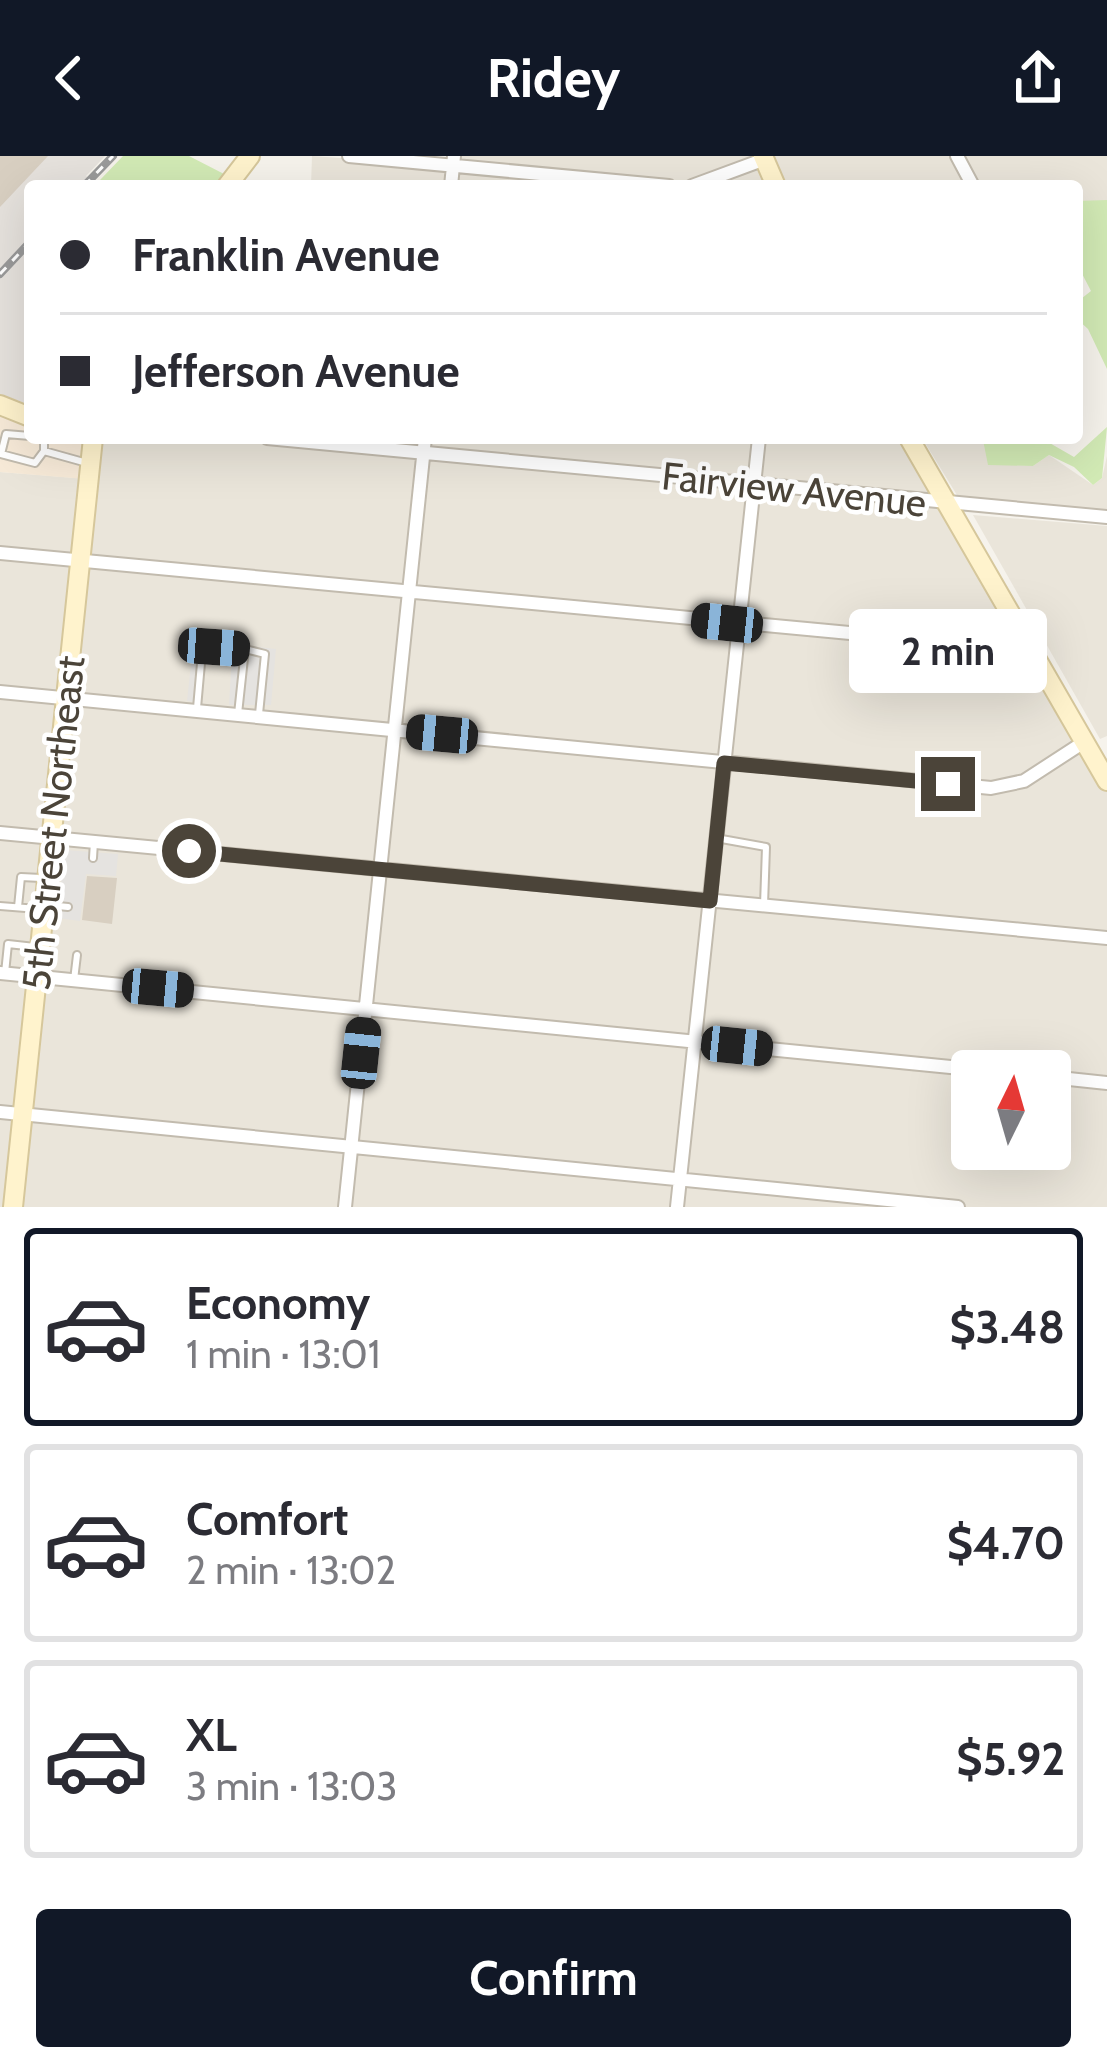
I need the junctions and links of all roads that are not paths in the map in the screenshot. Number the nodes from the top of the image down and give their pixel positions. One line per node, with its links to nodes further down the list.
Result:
1 (250, 156): 6 (main road)
2 (349, 156): 3 (street)
3 (396, 158): 5 (street)
4 (764, 158): 8 (street)
5 (453, 161): 7 (street)
6 (232, 180)
7 (617, 180)
8 (707, 180)
9 (24, 436): 15 (lane)
10 (41, 444): 15 (lane)
11 (92, 444): 16 (main road, 5th Street Northeast)
12 (758, 444): 17 (street)
13 (912, 444): 18 (main road)
14 (424, 445): 17 (street, Fairview Avenue); 22 (street)
15 (44, 451): 16 (lane)
16 (90, 464): 21 (main road, 5th Street Northeast)
17 (754, 485): 18 (street, Fairview Avenue); 23 (street)
18 (947, 504): 19 (street, Fairview Avenue); 24 (main road)
19 (1107, 517)
20 (0, 553): 21 (street)
21 (82, 562): 22 (street); 27 (main road, 5th Street Northeast)
22 (409, 592): 23 (street); 31 (street)
23 (739, 624): 24 (street); 33 (street)
24 (1028, 643): 32 (main road)
25 (245, 650): 28 (lane); 29 (lane); 30 (lane)
26 (0, 692): 27 (street)
27 (66, 699): 28 (street); 36 (main road, 5th Street Northeast)
28 (197, 712): 29 (street)
29 (238, 716): 30 (street)
30 (259, 717): 31 (street)
31 (394, 730): 33 (street); 40 (street)
32 (1084, 742): 33 (street); 34 (main road)
33 (724, 763): 37 (street)
34 (1107, 782)
35 (0, 833): 36 (street)
36 (52, 838): 38 (street); 41 (main road, 5th Street Northeast)
37 (716, 838): 42 (street); 44 (lane)
38 (94, 842): 39 (lane); 40 (street)
39 (93, 859)
40 (380, 869): 42 (street); 55 (street)
41 (48, 879): 45 (lane); 46 (main road, 5th Street Northeast)
42 (710, 901): 44 (street); 56 (street)
43 (0, 906): 45 (lane)
44 (764, 906): 48 (street)
45 (18, 907): 46 (lane)
46 (44, 907): 47 (lane); 50 (main road, 5th Street Northeast)
47 (68, 907)
48 (1107, 938)
49 (4, 943): 50 (lane); 52 (lane)
50 (40, 947): 53 (main road, 5th Street Northeast)
51 (77, 955): 54 (lane)
52 (2, 973): 53 (street)
53 (37, 976): 54 (street); 61 (main road, 5th Street Northeast)
54 (74, 980): 55 (street)
55 (366, 1007): 56 (street); 62 (street)
56 (695, 1041): 57 (street); 63 (street)
57 (951, 1067)
58 (1071, 1079): 59 (street)
59 (1107, 1083)
60 (0, 1112): 61 (street)
61 (22, 1114): 62 (street); 64 (main road, 5th Street Northeast)
62 (351, 1146): 63 (street); 65 (street)
63 (680, 1179): 66 (street); 67 (street)
64 (13, 1207)
65 (345, 1207)
66 (677, 1207)
67 (958, 1207)

